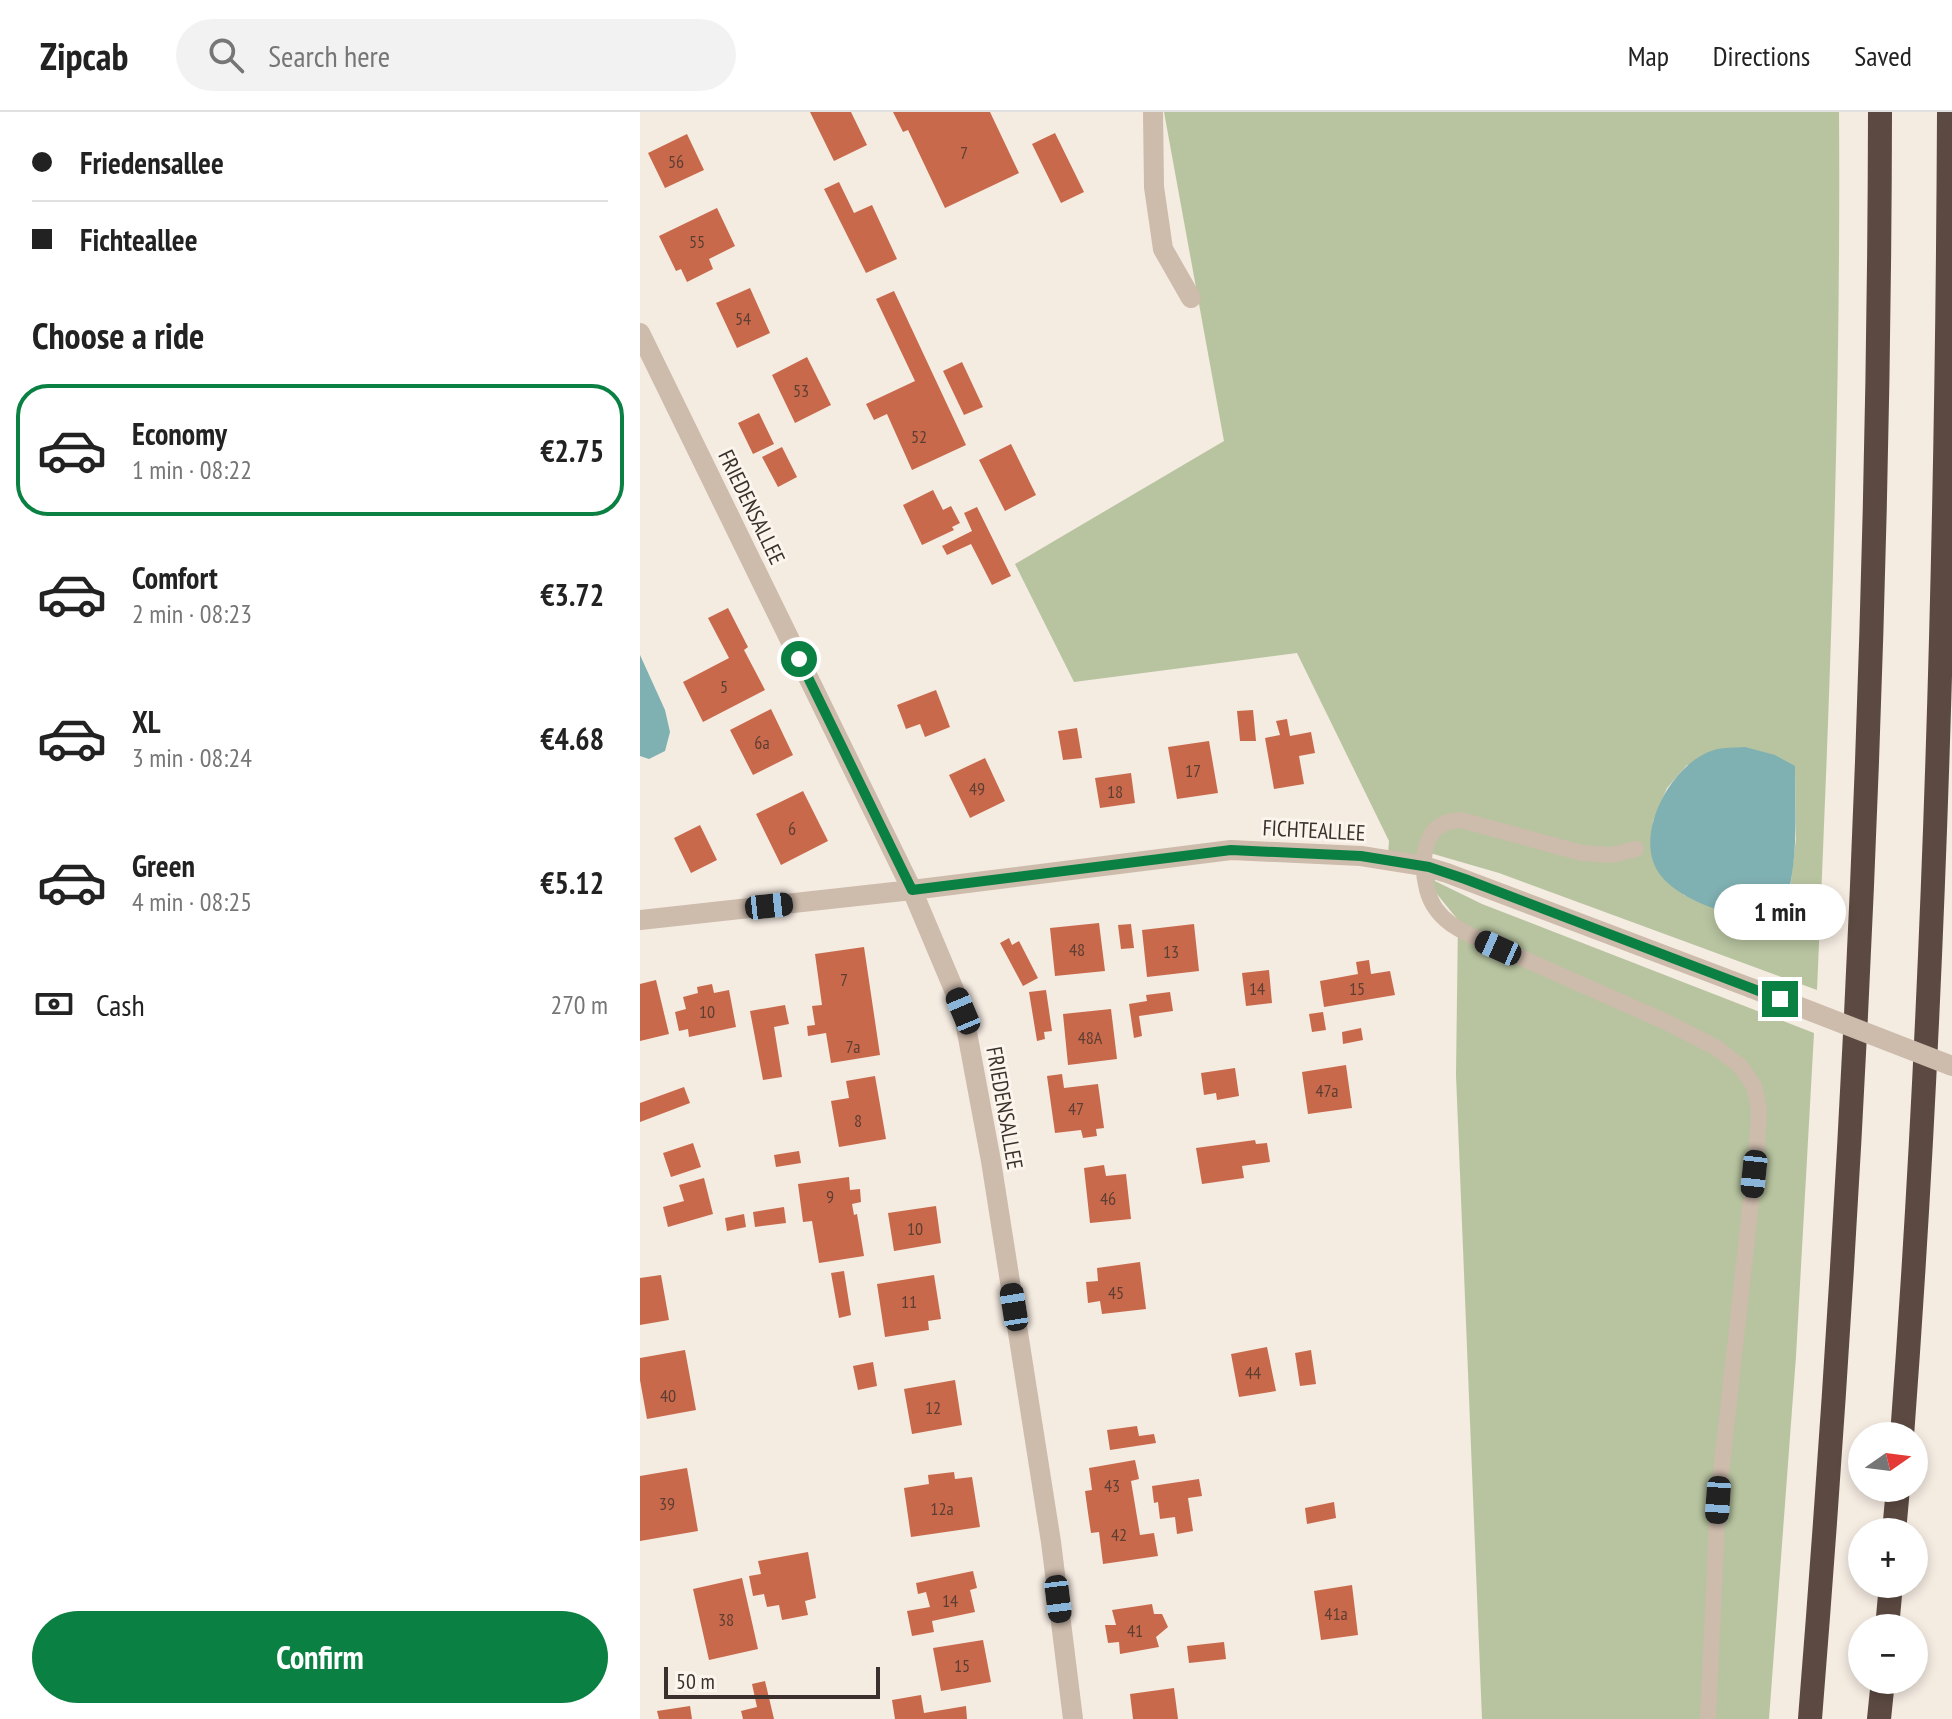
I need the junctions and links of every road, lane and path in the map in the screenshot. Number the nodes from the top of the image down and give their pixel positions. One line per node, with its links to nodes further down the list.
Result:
1 (1153, 112): 4 (street)
2 (1880, 112): 15 (highway)
3 (1949, 112): 11 (highway)
4 (1191, 298)
5 (640, 333): 8 (street, FRIEDENSALLEE)
6 (1636, 849): 7 (lane)
7 (1424, 866): 8 (street, FICHTEALLEE); 10 (street, FICHTEALLEE, bridge); 14 (lane)
8 (912, 890): 9 (street, FICHTEALLEE); 13 (street, FRIEDENSALLEE)
9 (640, 920)
10 (1952, 1066)
11 (1903, 1422)
12 (1882, 1694): 16 (highway)
13 (1073, 1719)
14 (1708, 1719)
15 (1810, 1719)
16 (1879, 1719)

